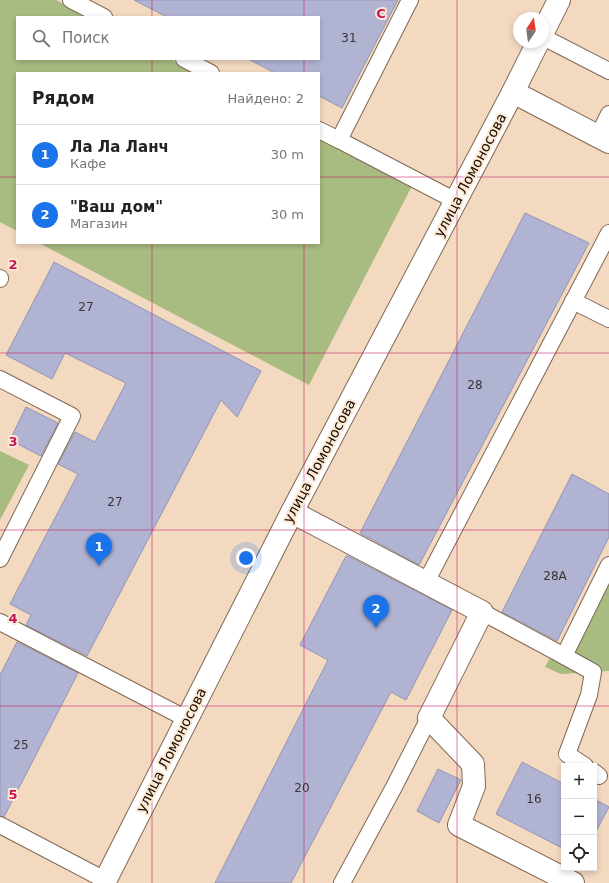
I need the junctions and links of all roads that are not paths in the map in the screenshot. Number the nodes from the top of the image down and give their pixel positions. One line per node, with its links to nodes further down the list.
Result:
1 (71, 0): 4 (lane)
2 (410, 0): 15 (lane)
3 (559, 0): 5 (street)
4 (102, 16)
5 (549, 20)
6 (549, 40): 9 (lane)
7 (535, 48): 11 (street, улица Ломоносова)
8 (186, 60): 10 (lane)
9 (609, 71)
10 (209, 72)
11 (513, 92): 14 (street); 16 (street, улица Ломоносова)
12 (609, 114): 14 (lane)
13 (320, 130): 15 (lane)
14 (603, 139)
15 (339, 140): 16 (lane)
16 (456, 201): 21 (street, улица Ломоносова)
17 (609, 233): 18 (lane)
18 (573, 301): 19 (lane); 24 (lane)
19 (609, 319)
20 (0, 379): 22 (lane)
21 (292, 512): 24 (street); 29 (street, улица Ломоносова)
22 (0, 560)
23 (609, 565): 27 (lane)
24 (426, 582): 25 (street)
25 (482, 612): 27 (lane); 28 (street)
26 (0, 622): 29 (lane)
27 (564, 656): 30 (lane)
28 (429, 718): 33 (lane); 34 (street)
29 (187, 719): 32 (street, улица Ломоносова)
30 (580, 763)
31 (0, 825): 32 (lane)
32 (104, 882)
33 (342, 883)
34 (573, 883)

